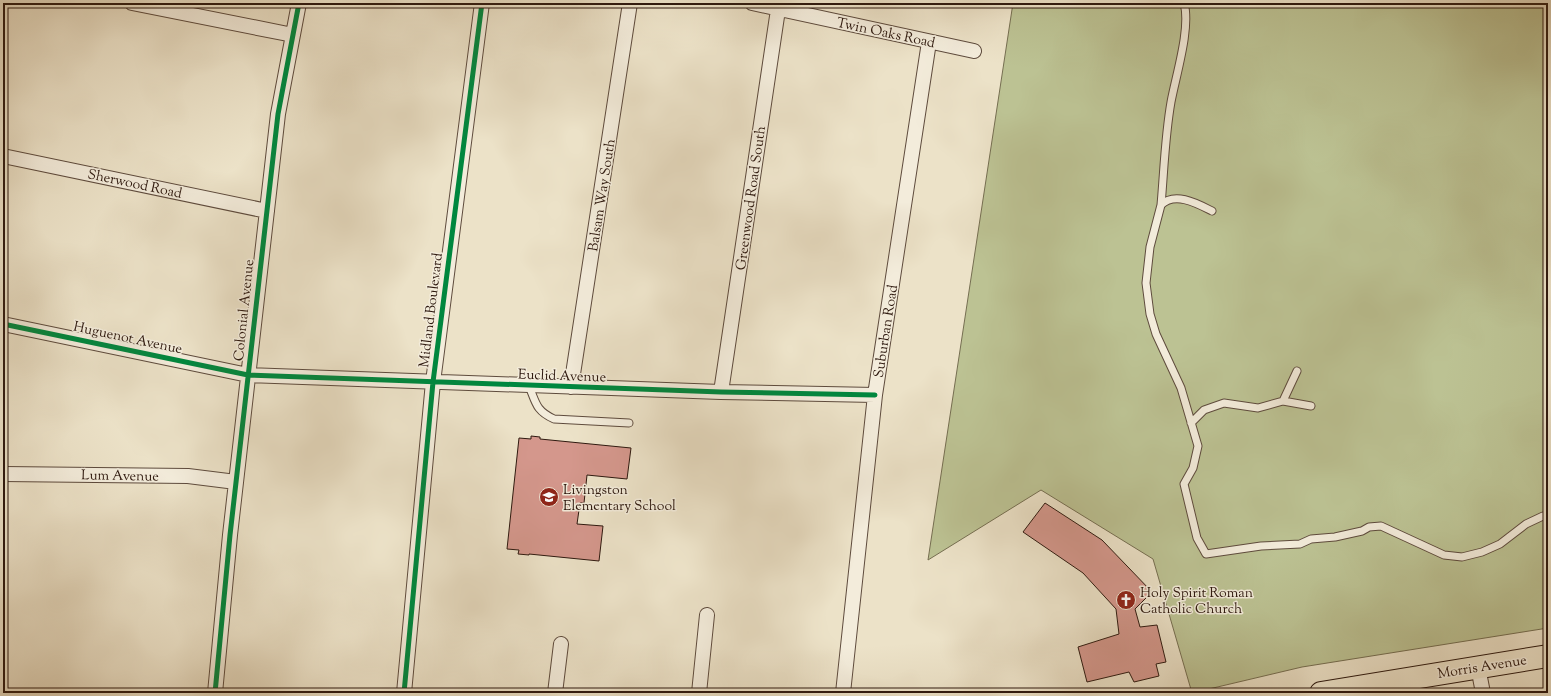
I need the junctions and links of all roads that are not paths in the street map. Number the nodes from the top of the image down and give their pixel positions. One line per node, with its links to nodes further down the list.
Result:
1 (132, 3): 8 (street)
2 (299, 3): 8 (street, Colonial Avenue)
3 (482, 3): 18 (street, Midland Boulevard)
4 (630, 3): 20 (street, Balsam Way South)
5 (752, 3): 7 (street, Twin Oaks Road)
6 (1184, 3): 12 (lane)
7 (778, 6): 9 (street, Twin Oaks Road); 21 (street, Greenwood Road South)
8 (293, 35): 13 (street, Colonial Avenue)
9 (929, 42): 10 (street, Twin Oaks Road); 22 (street, Suburban Road)
10 (974, 51)
11 (3, 156): 13 (street, Sherwood Road)
12 (1161, 205): 14 (lane); 26 (lane)
13 (267, 210): 17 (street, Colonial Avenue)
14 (1212, 211)
15 (3, 324): 17 (street, Huguenot Avenue)
16 (1298, 371): 23 (lane)
17 (248, 375): 18 (street, Euclid Avenue); 28 (street, Colonial Avenue)
18 (433, 382): 19 (street, Euclid Avenue); 36 (street, Midland Boulevard)
19 (529, 386): 20 (street, Euclid Avenue); 25 (lane)
20 (571, 387): 21 (street, Euclid Avenue)
21 (721, 392): 22 (street, Euclid Avenue)
22 (875, 395): 39 (street, Suburban Road)
23 (1283, 401): 24 (lane); 26 (lane)
24 (1311, 406)
25 (629, 423)
26 (1191, 423): 29 (lane)
27 (3, 474): 28 (street, Lum Avenue)
28 (236, 482): 35 (street, Colonial Avenue)
29 (1548, 516)
30 (707, 615): 38 (street)
31 (560, 644): 37 (street)
32 (1548, 656): 33 (main road, Morris Avenue)
33 (1478, 667): 34 (main road, Morris Avenue); 41 (street)
34 (1364, 689): 40 (main road, Morris Avenue)
35 (215, 693)
36 (404, 693)
37 (555, 693)
38 (699, 693)
39 (843, 693)
40 (1326, 693)
41 (1483, 693)

